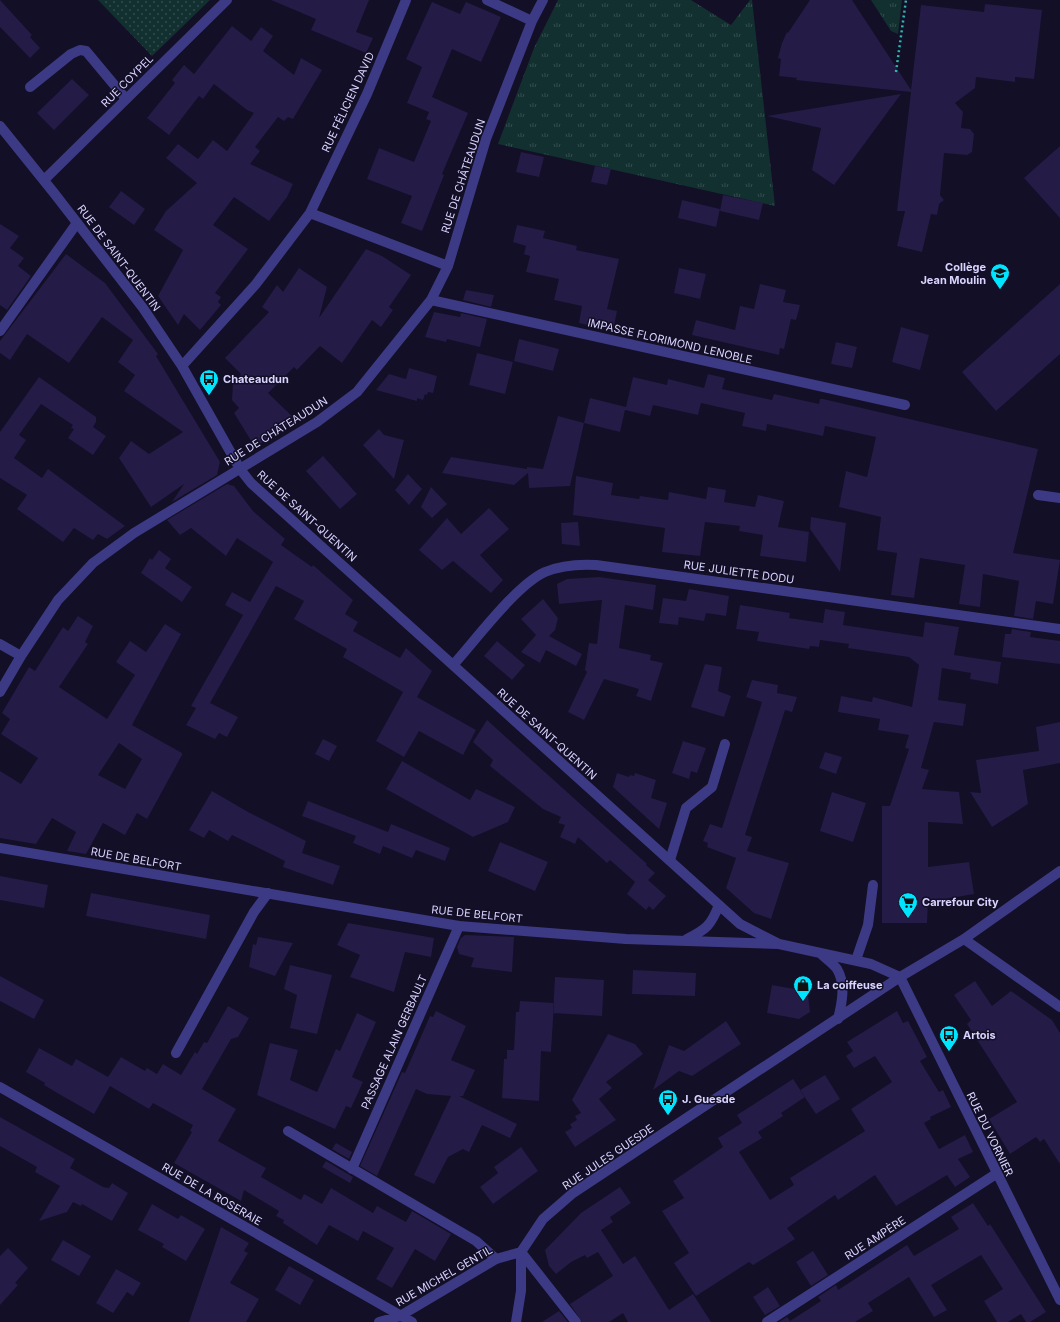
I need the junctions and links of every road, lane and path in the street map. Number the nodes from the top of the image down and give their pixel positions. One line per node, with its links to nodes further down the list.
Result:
1 (226, 0): 9 (street, RUE COYPEL)
2 (406, 0): 12 (street, RUE FÉLICIEN DAVID)
3 (486, 0): 6 (street)
4 (543, 0): 6 (street, RUE DE CHÂTEAUDUN)
5 (906, 0): 7 (path)
6 (532, 21): 14 (street, RUE DE CHÂTEAUDUN)
7 (896, 72)
8 (30, 88): 9 (street)
9 (126, 99): 11 (street, RUE COYPEL)
10 (0, 126): 11 (street, RUE DE SAINT-QUENTIN)
11 (44, 180): 13 (street, RUE DE SAINT-QUENTIN)
12 (310, 213): 14 (street); 17 (street, RUE FÉLICIEN DAVID)
13 (77, 223): 16 (street); 17 (street, RUE DE SAINT-QUENTIN)
14 (448, 266): 15 (street, RUE DE CHÂTEAUDUN)
15 (431, 300): 18 (street, IMPASSE FLORIMOND LENOBLE); 19 (street, RUE DE CHÂTEAUDUN)
16 (0, 331)
17 (182, 366): 19 (street, RUE DE SAINT-QUENTIN)
18 (905, 405)
19 (240, 469): 24 (street, RUE DE CHÂTEAUDUN); 25 (street, RUE DE SAINT-QUENTIN)
20 (1038, 496): 21 (street)
21 (1060, 498)
22 (1060, 629): 25 (street, RUE JULIETTE DODU)
23 (0, 644): 24 (street)
24 (21, 656): 26 (street, RUE DE CHÂTEAUDUN)
25 (453, 665): 29 (street, RUE DE SAINT-QUENTIN)
26 (0, 692)
27 (725, 744): 29 (street)
28 (0, 848): 32 (street, RUE DE BELFORT)
29 (670, 860): 33 (street, RUE DE SAINT-QUENTIN)
30 (1060, 871): 35 (street, RUE JULES GUESDE)
31 (873, 885): 39 (street)
32 (268, 893): 34 (street, RUE DE BELFORT); 43 (street)
33 (719, 905): 36 (street, RUE DE BELFORT); 37 (street, RUE DE SAINT-QUENTIN)
34 (459, 926): 36 (street, RUE DE BELFORT); 46 (street, PASSAGE ALAIN GERBAULT)
35 (964, 939): 40 (street, RUE JULES GUESDE); 41 (street)
36 (686, 940): 37 (street, RUE DE BELFORT)
37 (779, 944): 38 (street, RUE DE BELFORT)
38 (820, 953): 39 (street, RUE DE BELFORT); 42 (street, RUE DE BELFORT)
39 (856, 960): 40 (street, RUE DE BELFORT)
40 (900, 978): 42 (street, RUE JULES GUESDE); 47 (street, RUE DU VORNIER)
41 (1060, 1007)
42 (838, 1019): 48 (street, RUE JULES GUESDE)
43 (176, 1053)
44 (0, 1087): 51 (street, RUE DE LA ROSERAIE)
45 (288, 1131): 46 (street)
46 (352, 1169): 49 (street)
47 (996, 1174): 50 (street, RUE DU VORNIER); 56 (street, RUE AMPÈRE)
48 (521, 1252): 49 (street, RUE MICHEL GENTIL); 54 (street); 55 (street)
49 (496, 1259): 51 (street, RUE MICHEL GENTIL)
50 (1060, 1300)
51 (400, 1316): 52 (street, RUE MICHEL GENTIL); 53 (street, RUE DE LA ROSERAIE)
52 (379, 1322)
53 (412, 1322)
54 (516, 1322)
55 (576, 1322)
56 (766, 1322)

